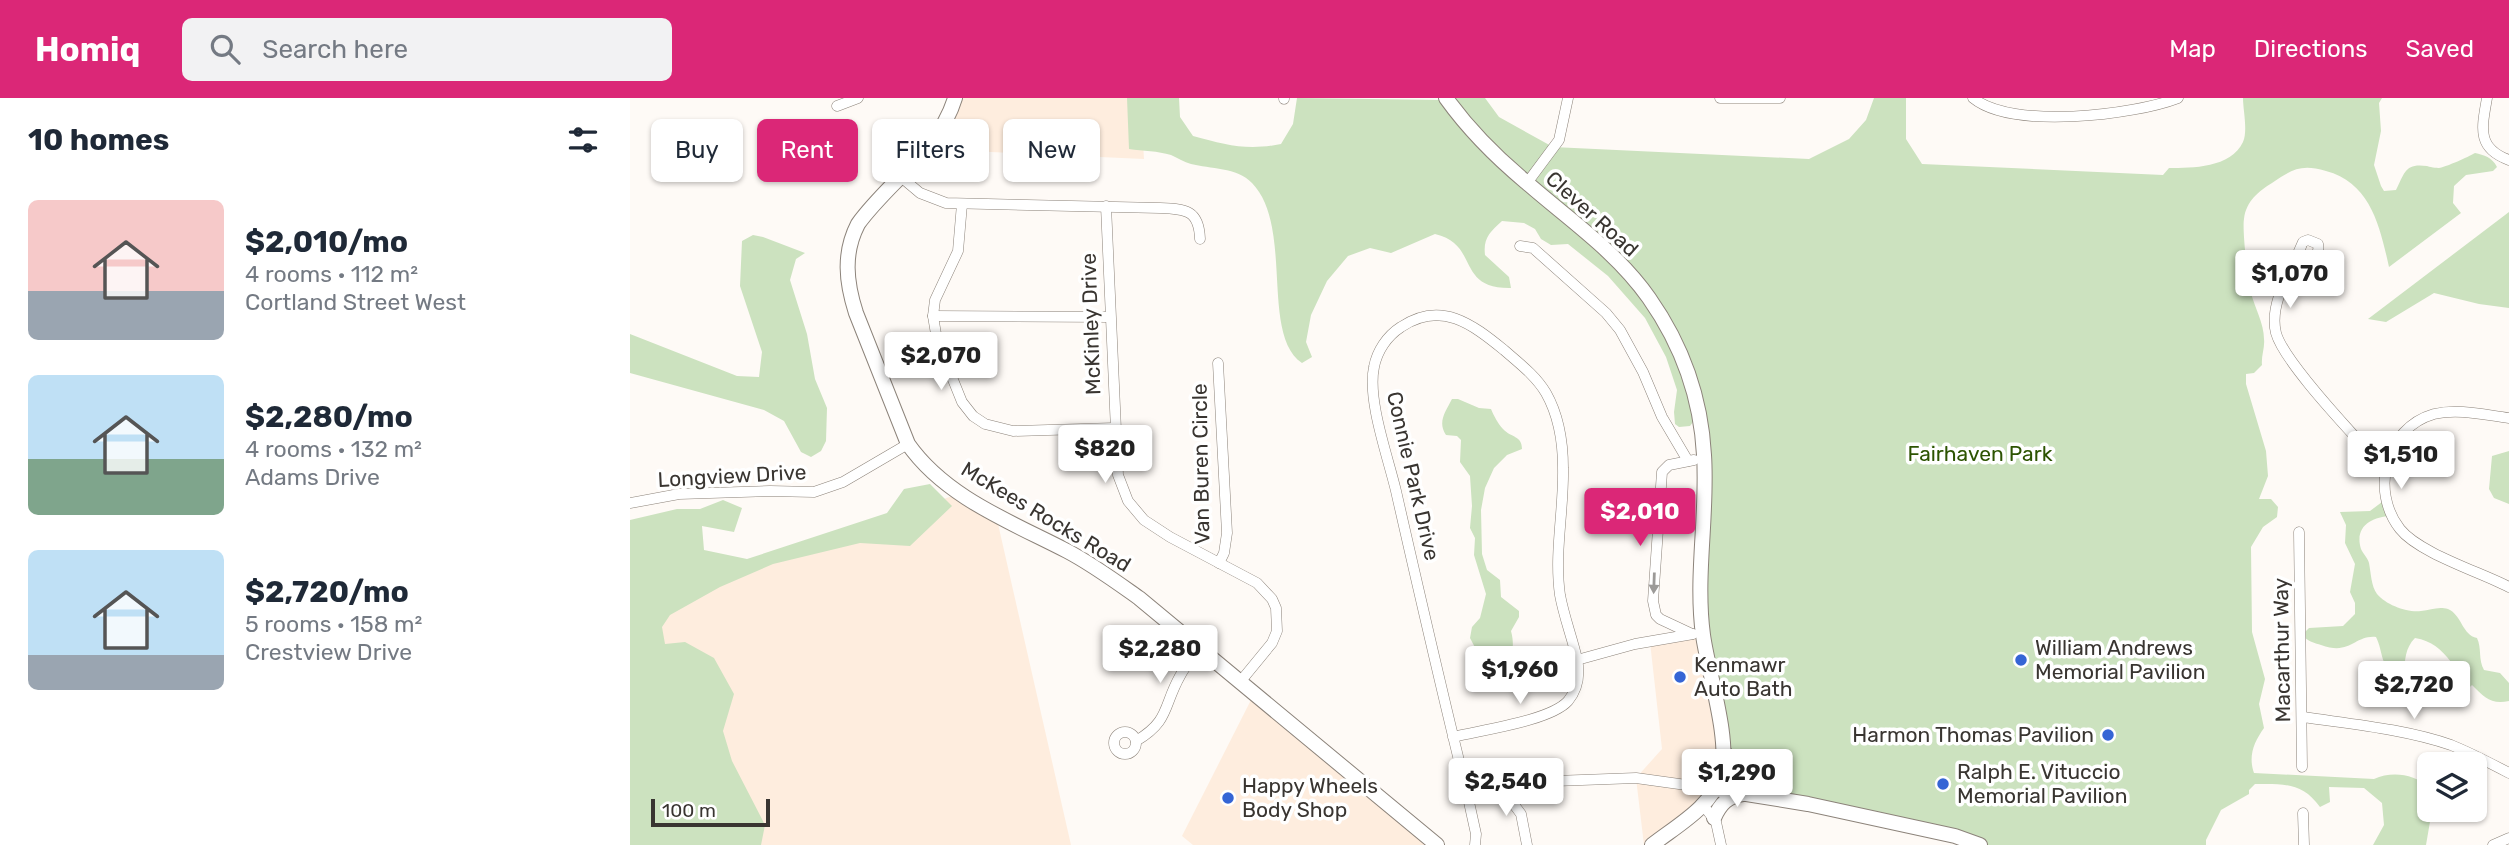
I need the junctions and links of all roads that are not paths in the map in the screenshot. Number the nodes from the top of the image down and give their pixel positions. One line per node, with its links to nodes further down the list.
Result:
1 (858, 98): 10 (street)
2 (955, 98): 11 (street, McKees Rocks Road)
3 (1446, 98): 15 (street, Clever Road)
4 (1568, 98): 15 (street)
5 (1720, 98): 6 (street)
6 (1780, 98)
7 (1973, 98): 8 (street)
8 (2178, 98)
9 (2487, 98): 12 (street)
10 (838, 106)
11 (945, 119)
12 (2509, 160)
13 (896, 182): 26 (street, McKees Rocks Road)
14 (907, 182): 16 (street)
15 (1527, 183): 27 (street, Clever Road)
16 (962, 204): 17 (street); 21 (street)
17 (1106, 206): 18 (street); 22 (street, McKinley Drive)
18 (1200, 239)
19 (1520, 246): 29 (street)
20 (2289, 274): 28 (street)
21 (933, 316): 22 (street); 25 (street)
22 (1110, 317): 25 (street, McKinley Drive)
23 (1218, 363): 32 (street, Van Buren Circle)
24 (2509, 418): 28 (street)
25 (1114, 428): 32 (street, McKinley Drive)
26 (908, 444): 30 (street, Longview Drive); 35 (street, McKees Rocks Road)
27 (1705, 457): 29 (street); 34 (street, Clever Road)
28 (2387, 459): 33 (street)
29 (1688, 461): 34 (street, one-way to 34)
30 (630, 503)
31 (2299, 532): 38 (street, Macarthur Way)
32 (1219, 563): 37 (street, McKinley Drive)
33 (2509, 587)
34 (1698, 634): 36 (street); 41 (street, Clever Road)
35 (1200, 648): 37 (street, McKees Rocks Road); 40 (street)
36 (1577, 660): 39 (street); 39 (street, Connie Park Drive)
37 (1240, 682): 52 (street, McKees Rocks Road)
38 (2303, 717): 42 (street, Macarthur Way); 43 (street)
39 (1453, 737): 46 (street, Connie Park Drive)
40 (1136, 741)
41 (1723, 744): 45 (street, Clever Road); 47 (street)
42 (2302, 767)
43 (2509, 773)
44 (1500, 786): 45 (street); 46 (street); 54 (street)
45 (1715, 789): 47 (street); 48 (street, Clever Road)
46 (1467, 793): 53 (street, Connie Park Drive)
47 (1757, 795): 50 (street); 57 (street)
48 (1703, 805): 50 (street); 55 (street, Clever Road)
49 (2303, 813): 58 (street)
50 (1714, 818): 56 (street)
51 (2509, 838): 59 (street)
52 (1437, 845)
53 (1475, 845)
54 (1527, 845)
55 (1651, 845)
56 (1721, 845)
57 (1980, 845)
58 (2304, 845)
59 (2493, 845)

